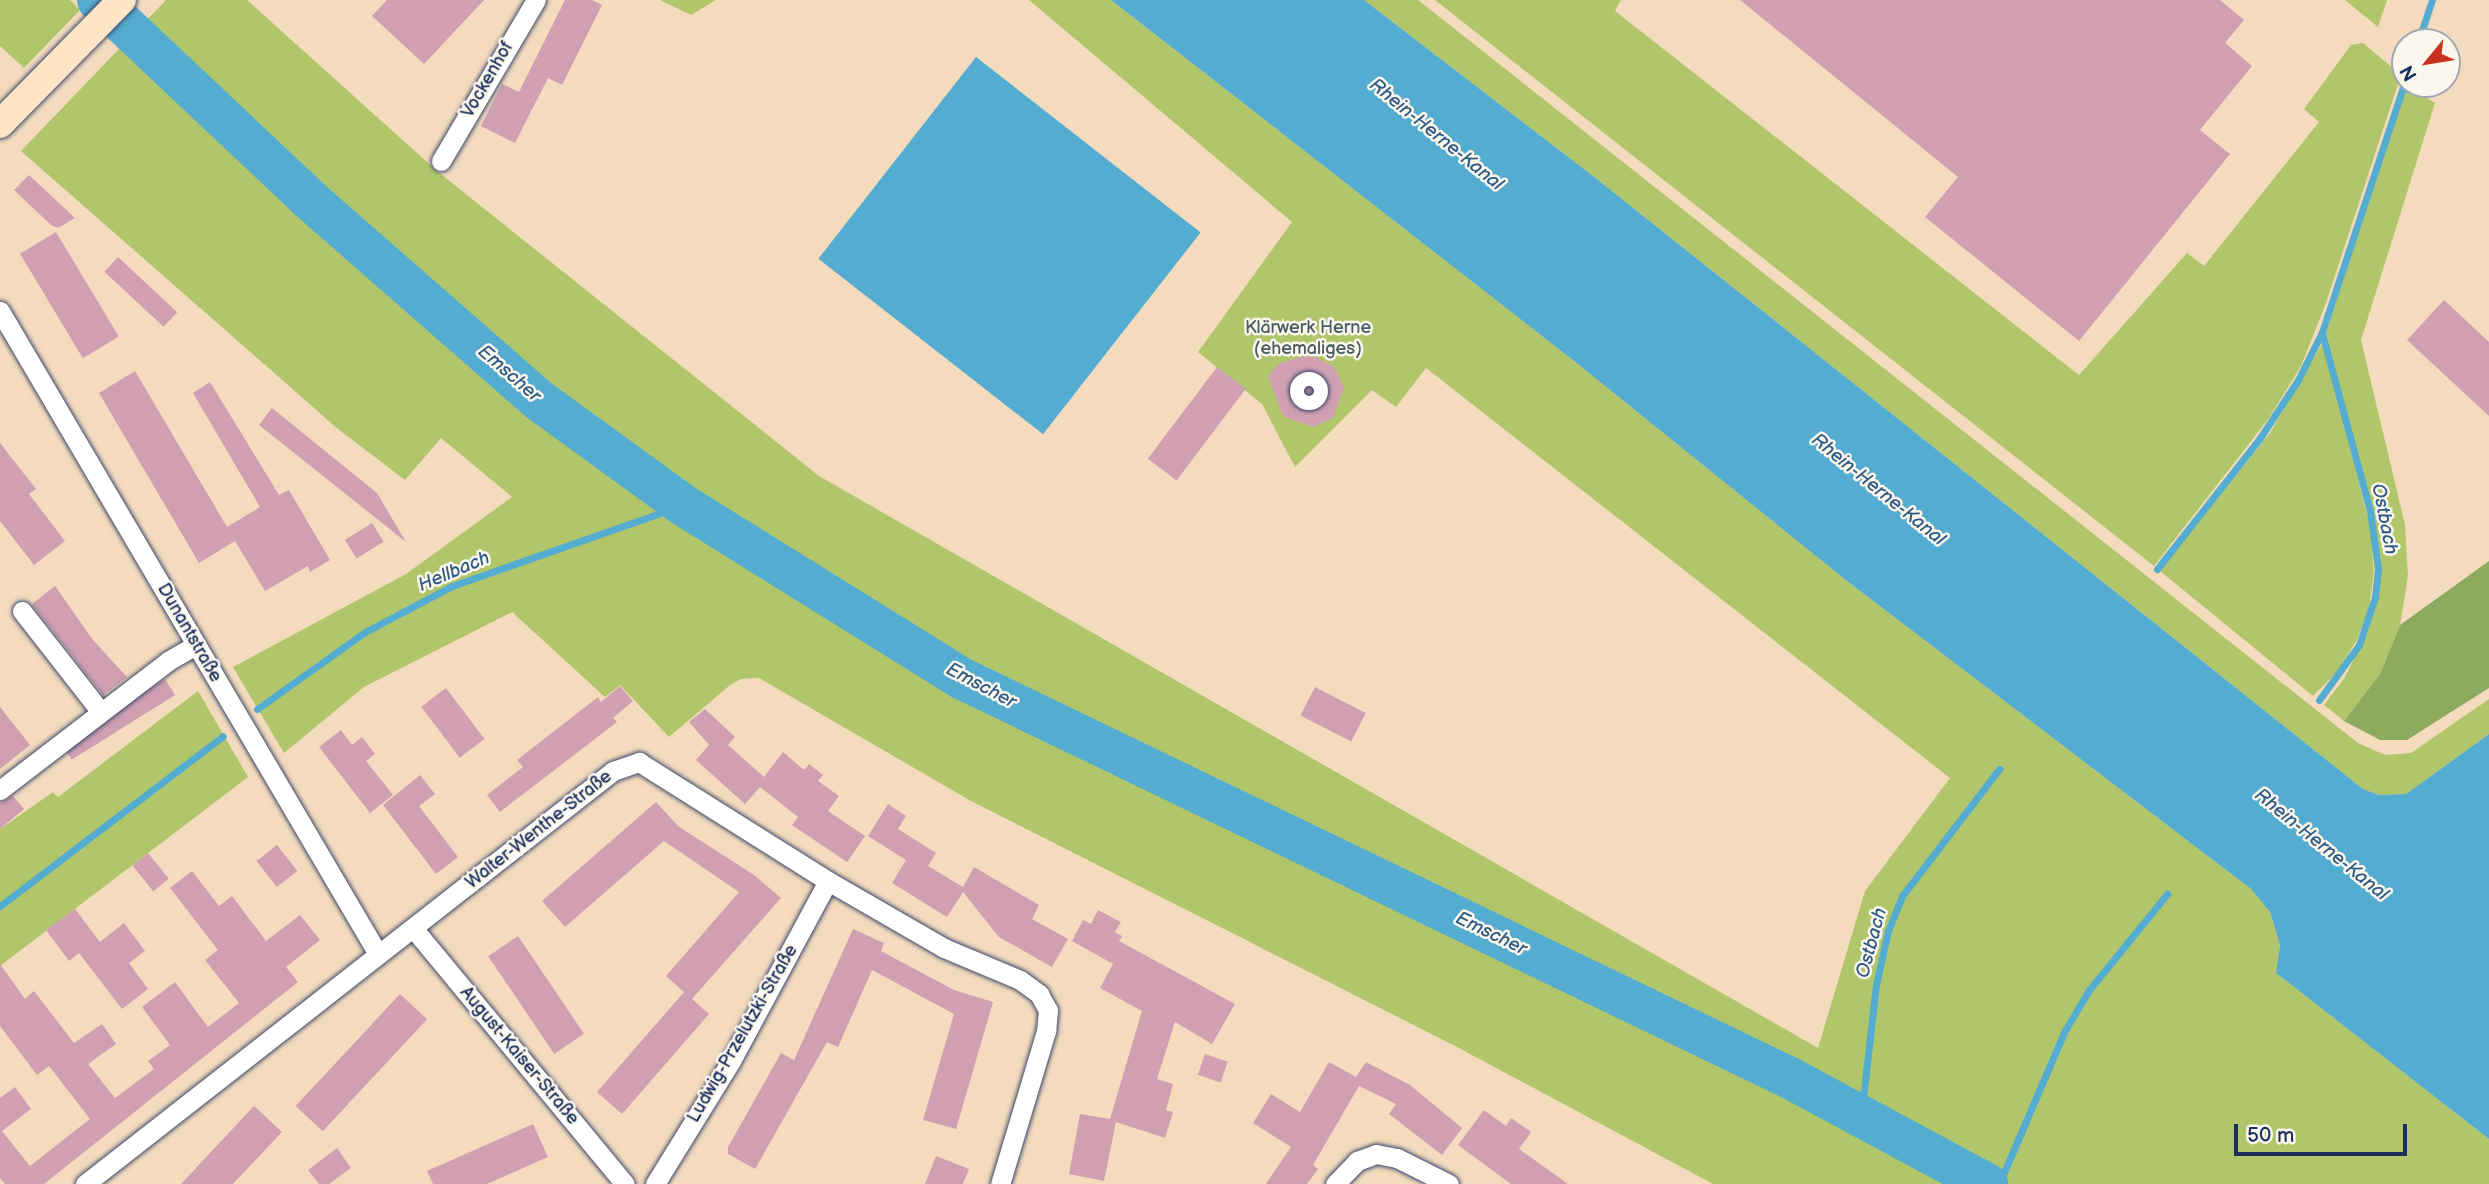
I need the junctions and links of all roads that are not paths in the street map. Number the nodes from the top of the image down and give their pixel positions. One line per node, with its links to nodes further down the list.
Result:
1 (122, 0): 3 (main road)
2 (536, 0): 4 (street, Vockenhof)
3 (0, 124)
4 (441, 161)
5 (0, 311): 7 (street, Dunantstraße)
6 (22, 611): 8 (street)
7 (196, 645): 8 (street); 12 (street, Dunantstraße)
8 (101, 712): 9 (street)
9 (2, 783)
10 (828, 881): 11 (street, Walter-Wenthe-Straße); 15 (street, Ludwig-Przelutzki-Straße); 16 (street, Walter-Wenthe-Straße)
11 (413, 928): 12 (street, Walter-Wenthe-Straße); 14 (street, August-Kaiser-Straße)
12 (378, 954): 13 (street, Walter-Wenthe-Straße)
13 (85, 1184)
14 (625, 1184)
15 (654, 1184)
16 (1000, 1184)
17 (1335, 1184): 18 (street)
18 (1449, 1184)

